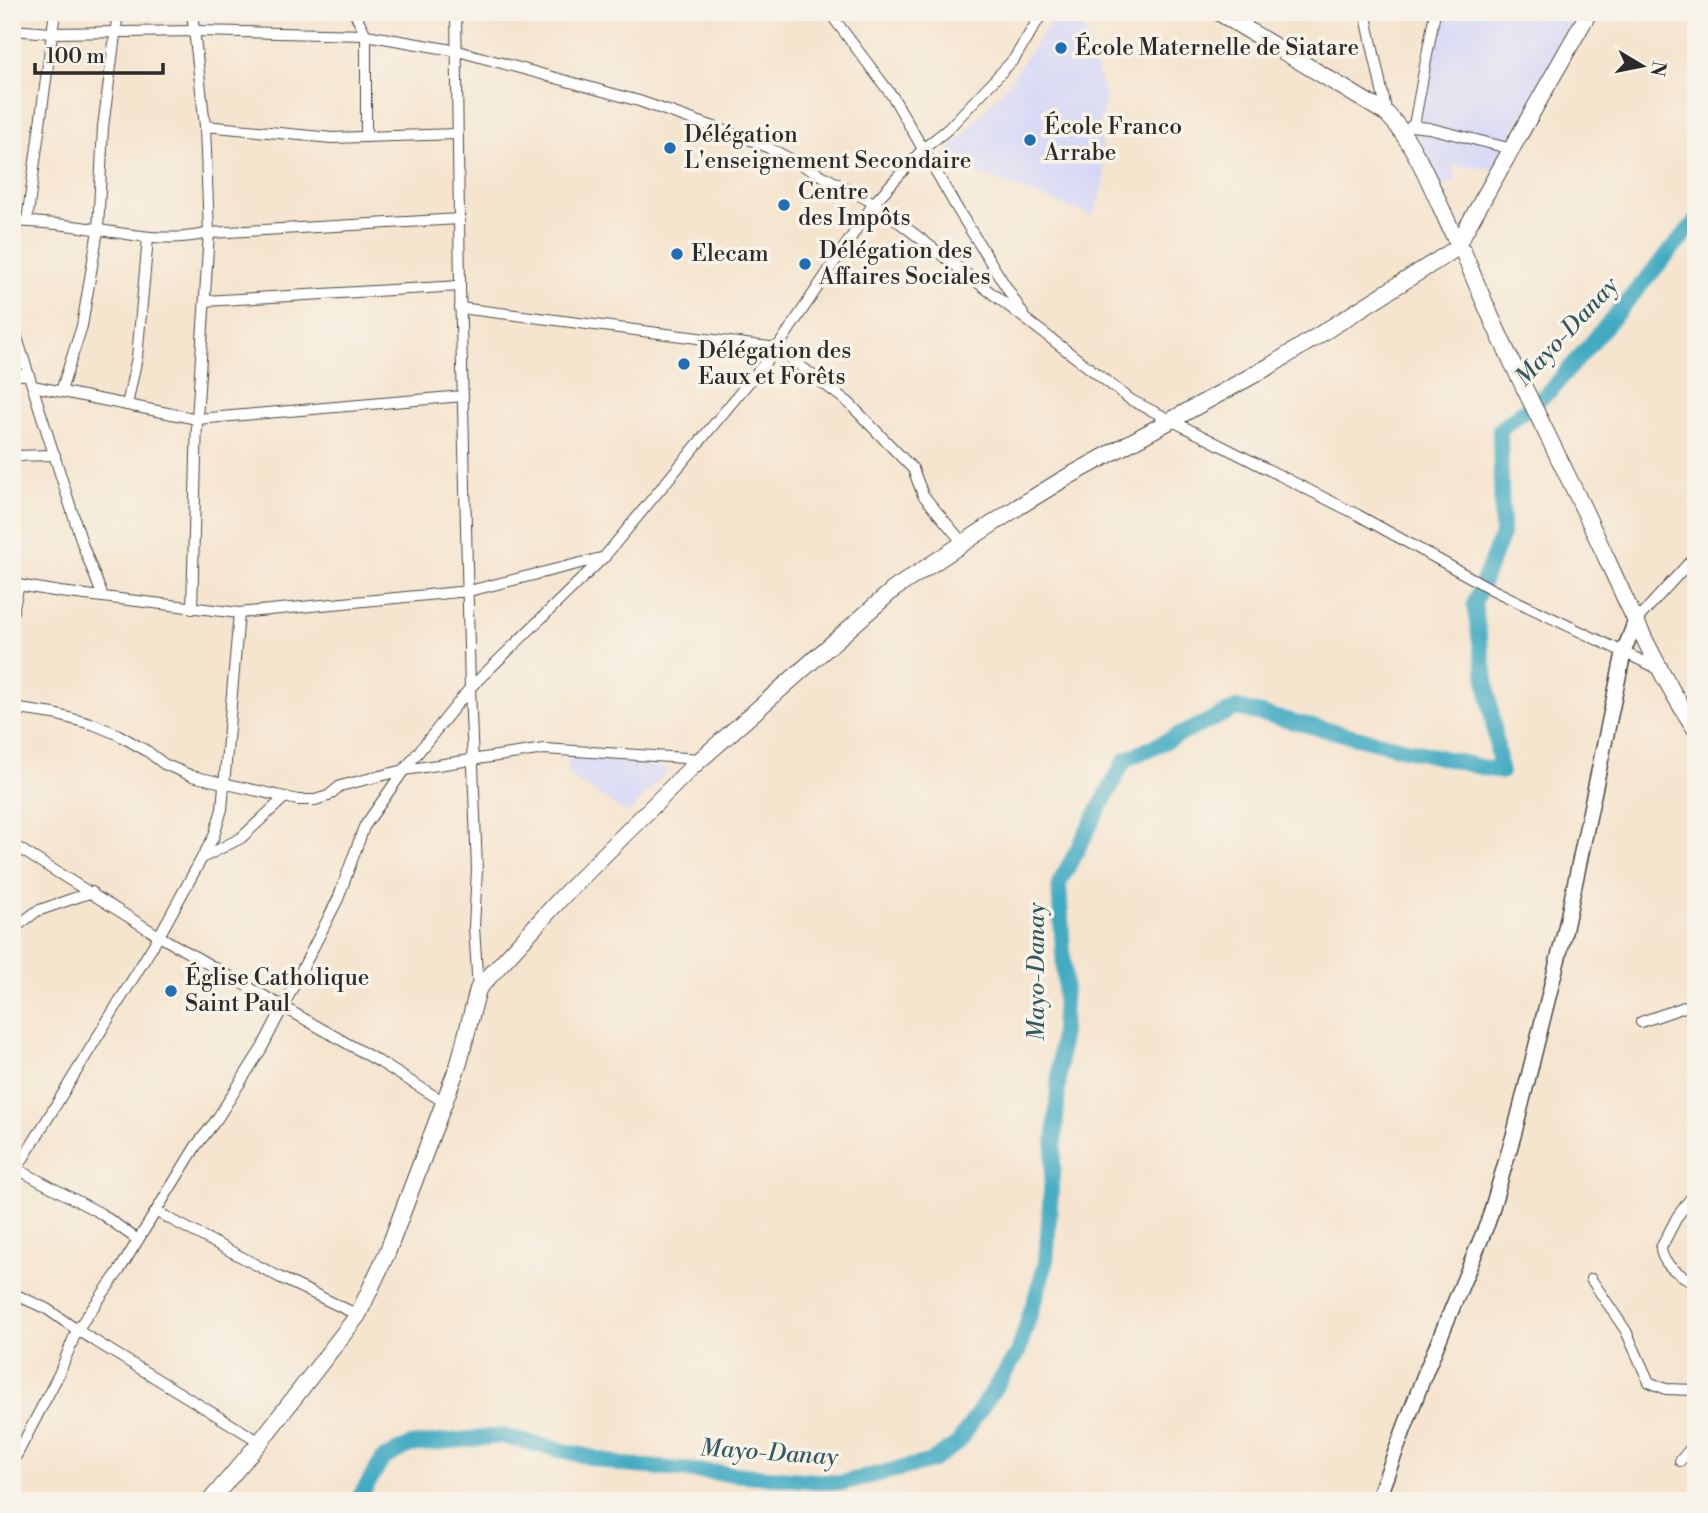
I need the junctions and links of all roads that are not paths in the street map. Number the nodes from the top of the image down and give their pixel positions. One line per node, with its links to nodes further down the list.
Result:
1 (55, 12): 17 (street)
2 (118, 12): 16 (street)
3 (192, 12): 15 (street)
4 (354, 12): 18 (street)
5 (456, 12): 19 (street)
6 (829, 12): 25 (street)
7 (1043, 12): 25 (street)
8 (1218, 12): 14 (main road)
9 (1245, 12): 14 (street)
10 (1365, 12): 20 (street)
11 (1434, 12): 22 (street)
12 (1589, 12): 26 (main road)
13 (12, 30): 17 (street)
14 (1248, 30): 20 (main road)
15 (196, 31): 16 (street); 18 (street); 21 (street)
16 (117, 32): 17 (street); 31 (street)
17 (52, 33): 30 (street)
18 (366, 35): 19 (street); 24 (street)
19 (458, 51): 23 (street); 27 (street)
20 (1387, 114): 22 (main road)
21 (205, 126): 24 (street); 32 (street)
22 (1408, 128): 26 (street); 34 (main road)
23 (457, 134): 24 (street); 28 (street)
24 (366, 137)
25 (923, 149): 27 (street); 38 (street)
26 (1512, 149): 34 (main road)
27 (874, 203): 38 (street); 40 (street)
28 (460, 219): 32 (street); 35 (street)
29 (12, 221): 30 (street)
30 (27, 222): 31 (street)
31 (98, 230): 33 (street); 44 (street)
32 (209, 233): 33 (street); 36 (street)
33 (148, 238): 46 (street)
34 (1458, 244): 48 (main road); 60 (main road)
35 (460, 286): 36 (street); 37 (street)
36 (205, 301): 47 (street)
37 (460, 308): 40 (street); 45 (street)
38 (1027, 320): 48 (street)
39 (12, 322): 42 (street)
40 (777, 348): 51 (street); 53 (street)
41 (12, 375): 42 (street)
42 (29, 375): 43 (street)
43 (33, 386): 44 (street); 49 (street)
44 (61, 391): 46 (street)
45 (463, 396): 47 (street); 55 (street)
46 (127, 405): 47 (street)
47 (197, 419): 57 (street)
48 (1170, 421): 51 (main road); 61 (street)
49 (55, 455): 50 (street); 56 (street)
50 (12, 456)
51 (963, 543): 67 (main road)
52 (1696, 555): 60 (street)
53 (606, 556): 55 (street); 63 (street)
54 (16, 584): 56 (street); 59 (street)
55 (469, 591): 58 (street); 63 (street)
56 (103, 597): 57 (street)
57 (192, 608): 58 (street)
58 (239, 613): 69 (street)
59 (12, 615)
60 (1635, 622): 61 (main road); 62 (main road)
61 (1624, 651): 62 (street); 97 (main road)
62 (1662, 670): 65 (main road)
63 (470, 688): 66 (street); 68 (street)
64 (12, 708): 69 (street)
65 (1696, 730)
66 (474, 757): 67 (street); 68 (street); 76 (street)
67 (702, 759): 76 (main road)
68 (404, 770): 70 (street); 78 (street)
69 (224, 784): 70 (street); 72 (street)
70 (285, 797): 72 (street)
71 (12, 844): 73 (street)
72 (202, 858): 75 (street)
73 (92, 892): 74 (street); 75 (street)
74 (12, 930)
75 (159, 936): 78 (street); 82 (street)
76 (478, 989): 80 (main road)
77 (1696, 1003): 79 (street)
78 (282, 1008): 80 (street); 84 (street)
79 (1641, 1022)
80 (444, 1102): 89 (main road)
81 (12, 1156): 82 (street)
82 (15, 1173): 85 (street)
83 (1696, 1191): 87 (street)
84 (157, 1212): 85 (street); 89 (street)
85 (138, 1240): 90 (street)
86 (1591, 1279): 91 (street)
87 (1696, 1284)
88 (12, 1293): 90 (street)
89 (358, 1315): 92 (main road)
90 (77, 1330): 92 (street); 95 (street)
91 (1696, 1390)
92 (260, 1442): 96 (main road)
93 (1696, 1442): 94 (street)
94 (1681, 1461)
95 (12, 1464)
96 (210, 1501)
97 (1377, 1501)

